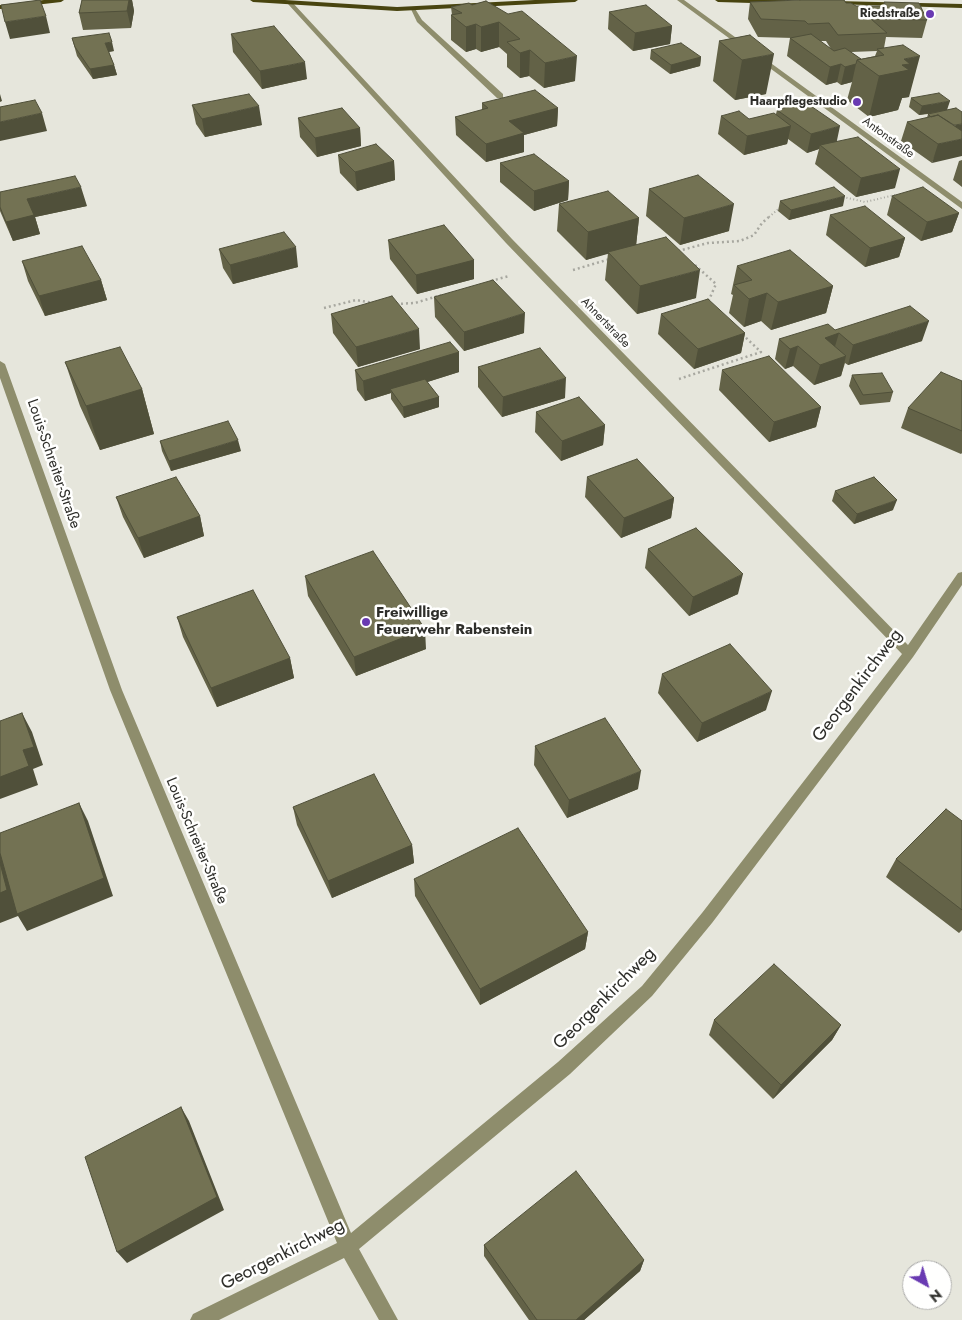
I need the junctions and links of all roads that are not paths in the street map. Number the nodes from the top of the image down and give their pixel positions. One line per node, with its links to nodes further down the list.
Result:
1 (61, 0): 9 (main road)
2 (253, 0): 7 (main road)
3 (575, 0): 11 (main road)
4 (680, 0): 13 (street, Antonstraße)
5 (718, 0): 6 (main road)
6 (791, 2)
7 (290, 3): 11 (main road); 16 (street, Ahnertstraße)
8 (829, 3): 10 (main road)
9 (0, 6)
10 (962, 6)
11 (412, 8): 12 (street)
12 (500, 96)
13 (962, 206)
14 (0, 364): 17 (street, Louis-Schreiter-Straße)
15 (962, 576): 16 (street, Georgenkirchweg)
16 (909, 654): 17 (street, Georgenkirchweg)
17 (348, 1248): 18 (street, Georgenkirchweg); 19 (street, Louis-Schreiter-Straße)
18 (199, 1320)
19 (389, 1320)

